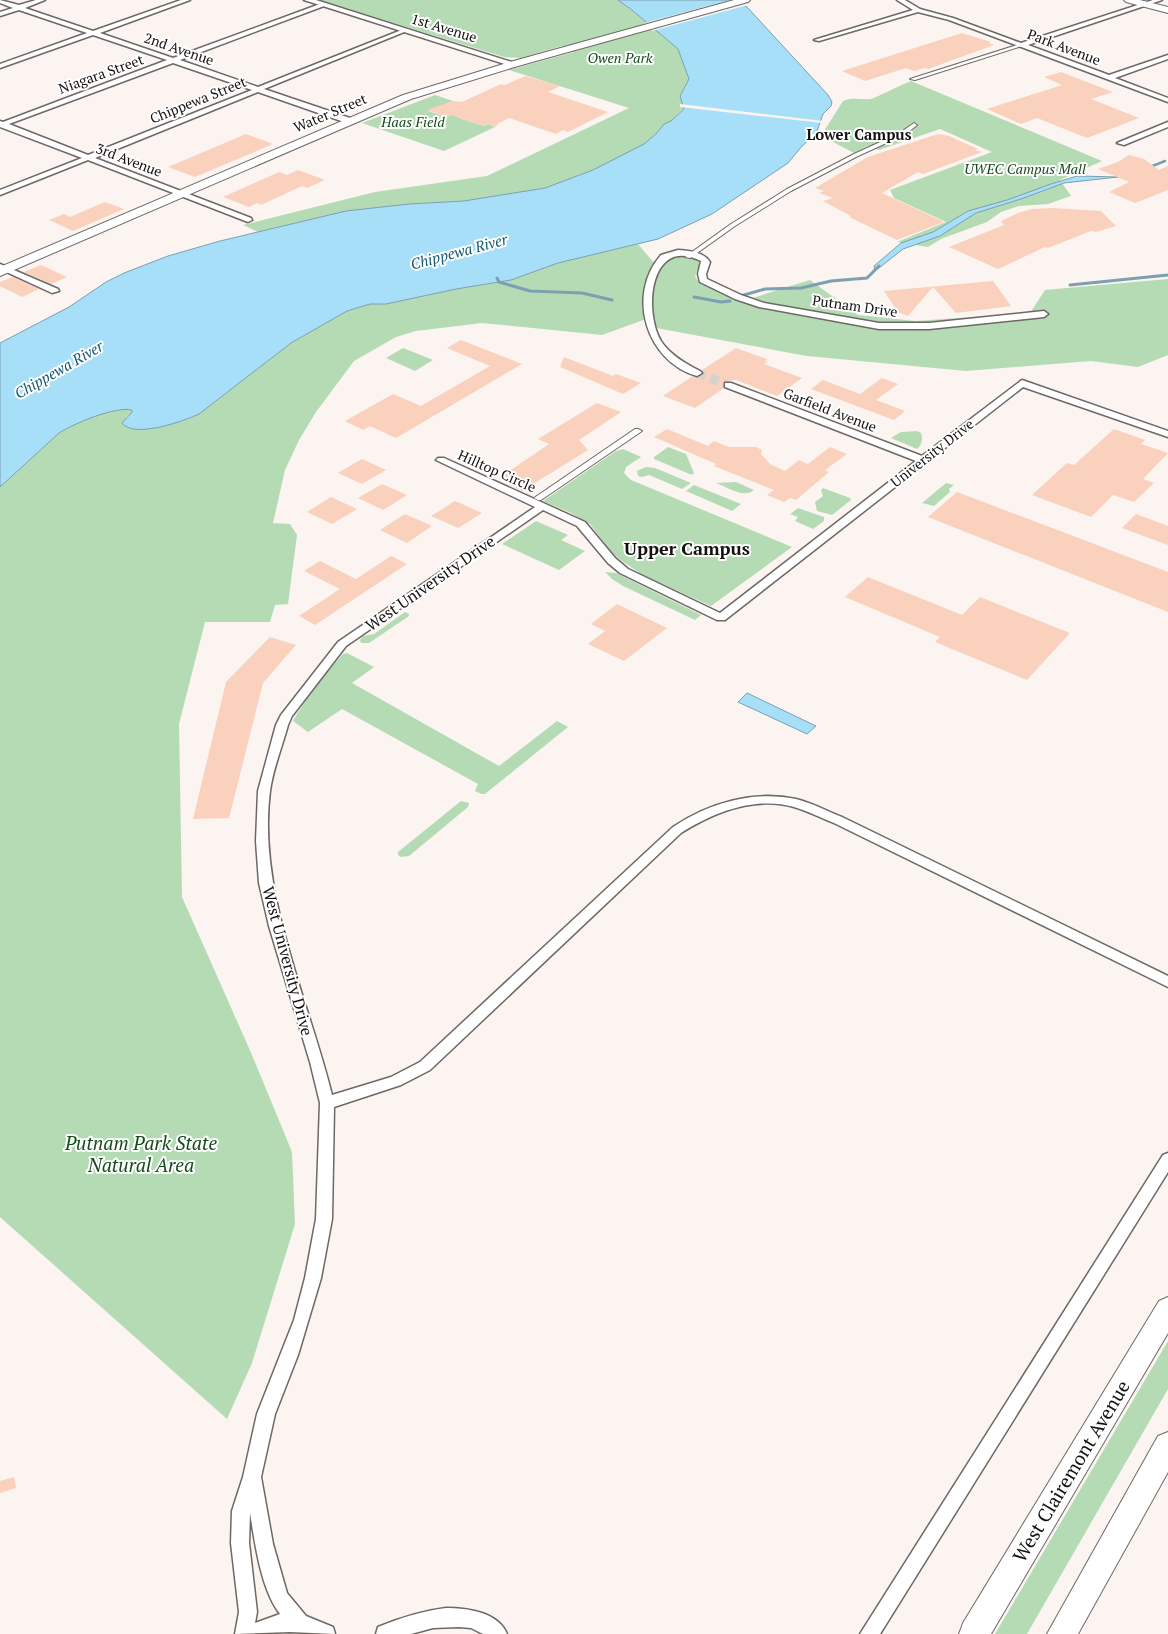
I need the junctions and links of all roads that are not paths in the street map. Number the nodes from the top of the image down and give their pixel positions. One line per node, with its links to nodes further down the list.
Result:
1 (42, 0): 12 (street)
2 (187, 0): 18 (street)
3 (308, 0): 10 (street, 1st Avenue)
4 (745, 0): 23 (main road, Water Street)
5 (900, 0): 13 (street, Park Avenue)
6 (910, 0): 16 (street, Park Avenue)
7 (1129, 0): 11 (main road)
8 (1160, 0): 11 (street)
9 (0, 1): 12 (street, 2nd Avenue)
10 (322, 4): 17 (street, 1st Avenue); 22 (street, Niagara Street)
11 (1146, 4): 14 (main road); 20 (street)
12 (18, 8): 15 (street); 18 (street, 2nd Avenue)
13 (918, 10): 16 (street, Park Avenue); 19 (street)
14 (1168, 10)
15 (0, 14)
16 (951, 19): 20 (street, Park Avenue)
17 (406, 30): 23 (street, 1st Avenue); 27 (street, Chippewa Street)
18 (93, 33): 22 (street, 2nd Avenue); 24 (street)
19 (817, 40)
20 (1022, 45): 25 (street, Park Avenue); 26 (street)
21 (1168, 57): 25 (street)
22 (172, 60): 27 (street, 2nd Avenue); 30 (street, Niagara Street)
23 (514, 64): 29 (main road, Water Street)
24 (0, 66)
25 (1108, 78): 28 (street, Park Avenue)
26 (913, 79)
27 (258, 90): 29 (street, 2nd Avenue); 34 (street, Chippewa Street)
28 (1168, 100)
29 (350, 121): 36 (main road, Water Street)
30 (1, 124): 34 (street, 3rd Avenue)
31 (1168, 124): 33 (street)
32 (914, 125): 38 (street)
33 (1121, 143)
34 (88, 158): 35 (street, Chippewa Street); 36 (street, 3rd Avenue)
35 (0, 193)
36 (181, 194): 37 (street, 3rd Avenue); 39 (main road, Water Street)
37 (248, 220)
38 (690, 256): 41 (street, Putnam Drive); 42 (street)
39 (2, 269): 40 (street)
40 (55, 291)
41 (1044, 314)
42 (698, 373)
43 (728, 385): 47 (street, Garfield Avenue)
44 (638, 431): 48 (street)
45 (1168, 434): 47 (street, University Drive)
46 (441, 460): 48 (street, Hilltop Circle)
47 (922, 460): 48 (street, University Drive)
48 (540, 502): 50 (street, West University Drive)
49 (1168, 982): 50 (street)
50 (327, 1103): 54 (street, West University Drive)
51 (1168, 1159): 61 (street)
52 (1168, 1309): 62 (main road, West Clairemont Avenue)
53 (1168, 1445): 63 (main road)
54 (252, 1477): 55 (street, West University Drive); 56 (street, West University Drive)
55 (299, 1622): 57 (street); 58 (street)
56 (244, 1634)
57 (255, 1634)
58 (326, 1634)
59 (385, 1634): 60 (street)
60 (498, 1634)
61 (868, 1634)
62 (974, 1634)
63 (1062, 1634)

